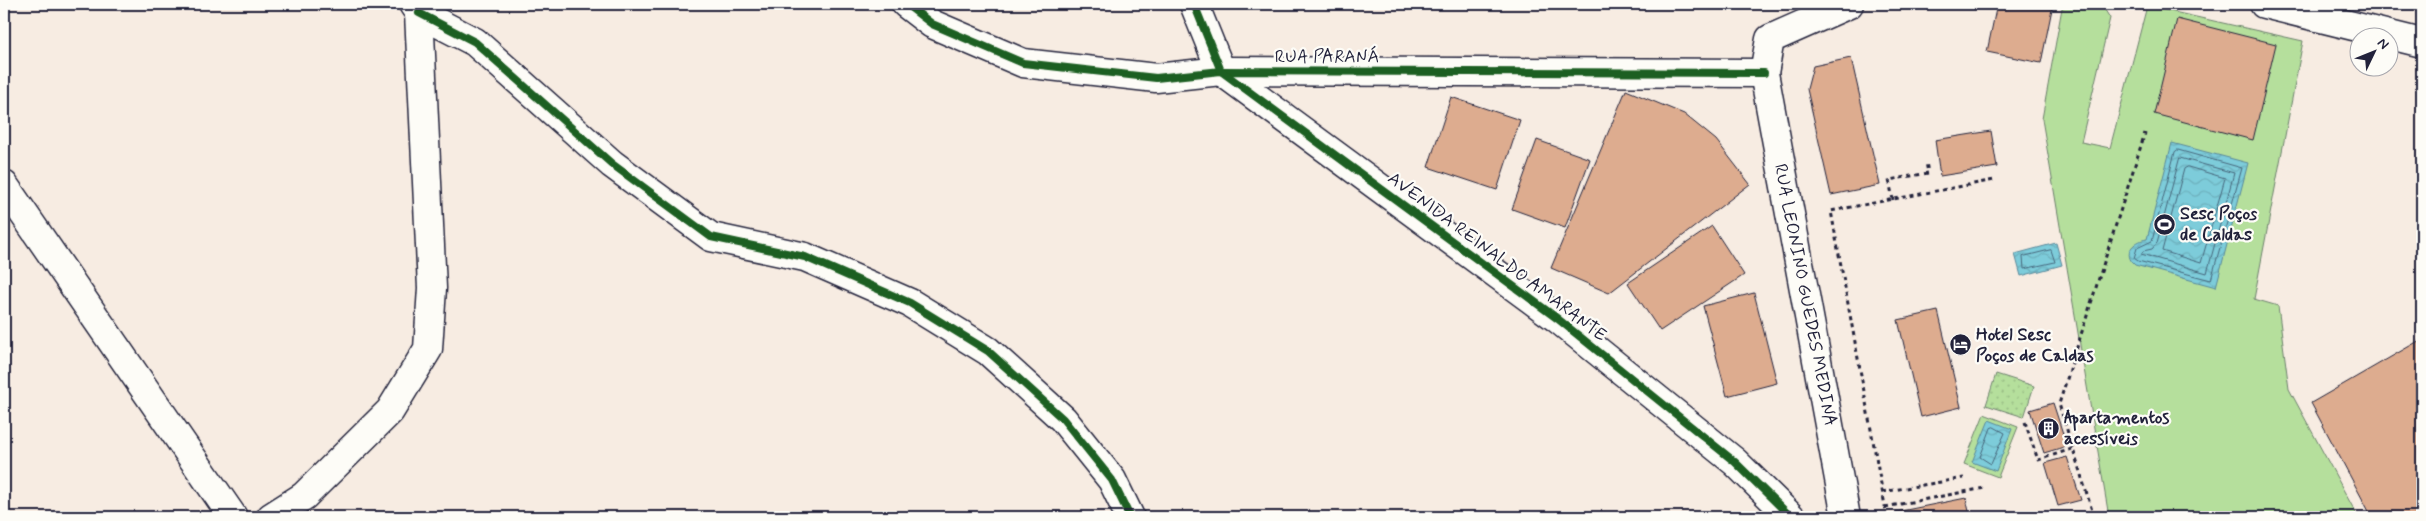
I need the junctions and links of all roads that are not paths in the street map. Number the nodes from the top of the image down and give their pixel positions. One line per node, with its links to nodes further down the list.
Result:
1 (906, 4): 7 (street, RUA PARANÁ)
2 (1194, 4): 7 (street)
3 (1849, 4): 8 (street)
4 (2264, 4): 6 (street)
5 (416, 8): 11 (street); 12 (street)
6 (2422, 43)
7 (1221, 71): 8 (street, RUA PARANÁ); 13 (street, AVENIDA REINALDO AMARANTE)
8 (1764, 73): 14 (street, RUA LEONINO GUEDES MEDINA)
9 (4, 185): 10 (street)
10 (233, 517)
11 (271, 517)
12 (1130, 517)
13 (1791, 517)
14 (1846, 517)

